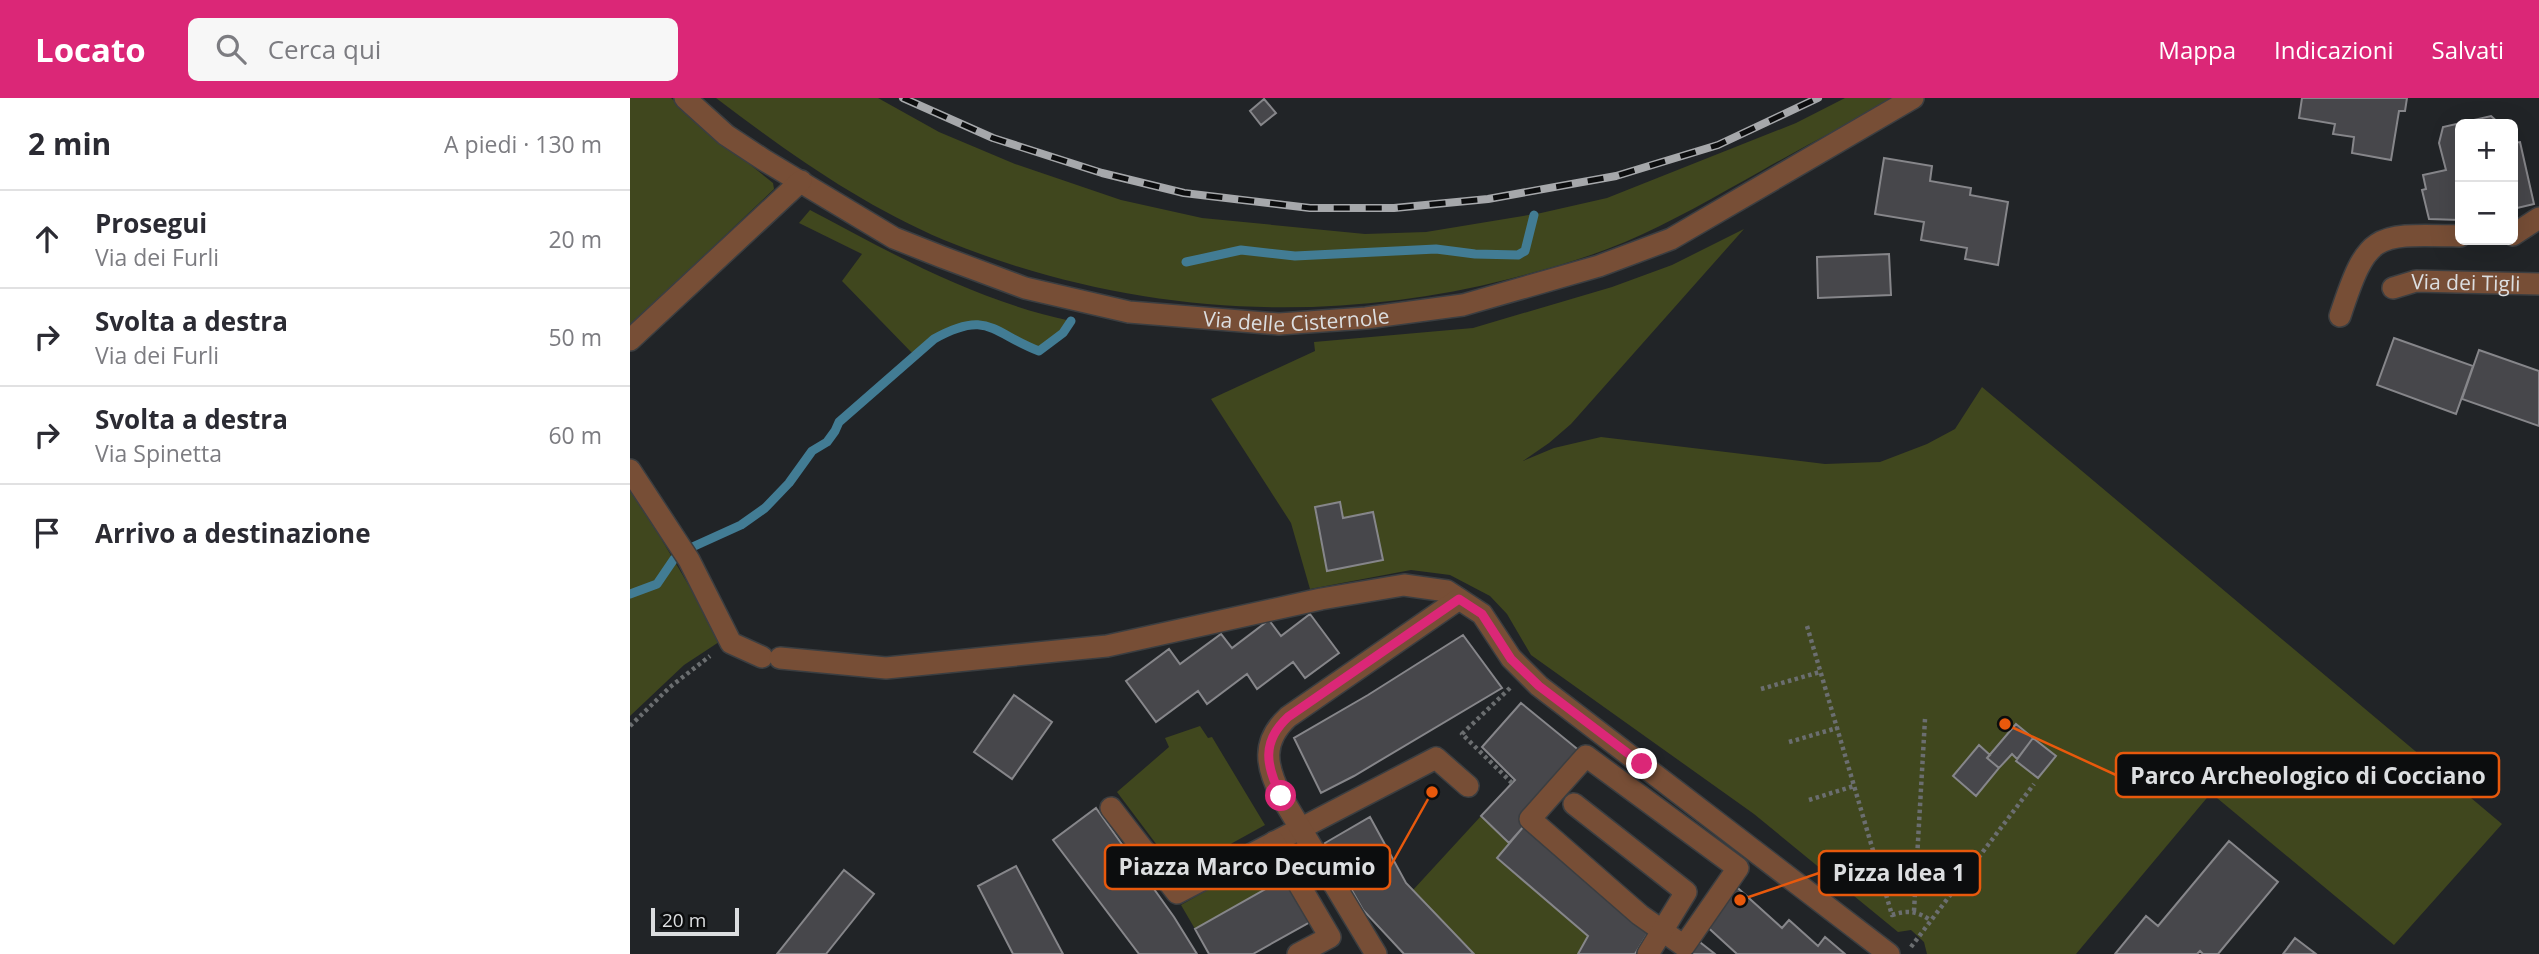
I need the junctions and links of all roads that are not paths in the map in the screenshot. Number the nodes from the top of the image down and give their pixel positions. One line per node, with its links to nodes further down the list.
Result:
1 (685, 98): 3 (street, Via delle Cisternole)
2 (1913, 98): 3 (street, Via delle Cisternole)
3 (801, 181): 10 (street)
4 (2539, 218): 5 (street)
5 (2518, 232)
6 (2455, 236): 9 (street)
7 (2539, 284): 8 (street, Via dei Tigli)
8 (2393, 288)
9 (2340, 316)
10 (630, 340)
11 (630, 470): 12 (street)
12 (1459, 599): 16 (street); 22 (street)
13 (1468, 786): 16 (street)
14 (1574, 804): 18 (street)
15 (1111, 808): 17 (street)
16 (1301, 828): 17 (street); 20 (street)
17 (1274, 842): 19 (street)
18 (1662, 930): 18 (street); 21 (street)
19 (1298, 954)
20 (1376, 954)
21 (1648, 954)
22 (1889, 954)

